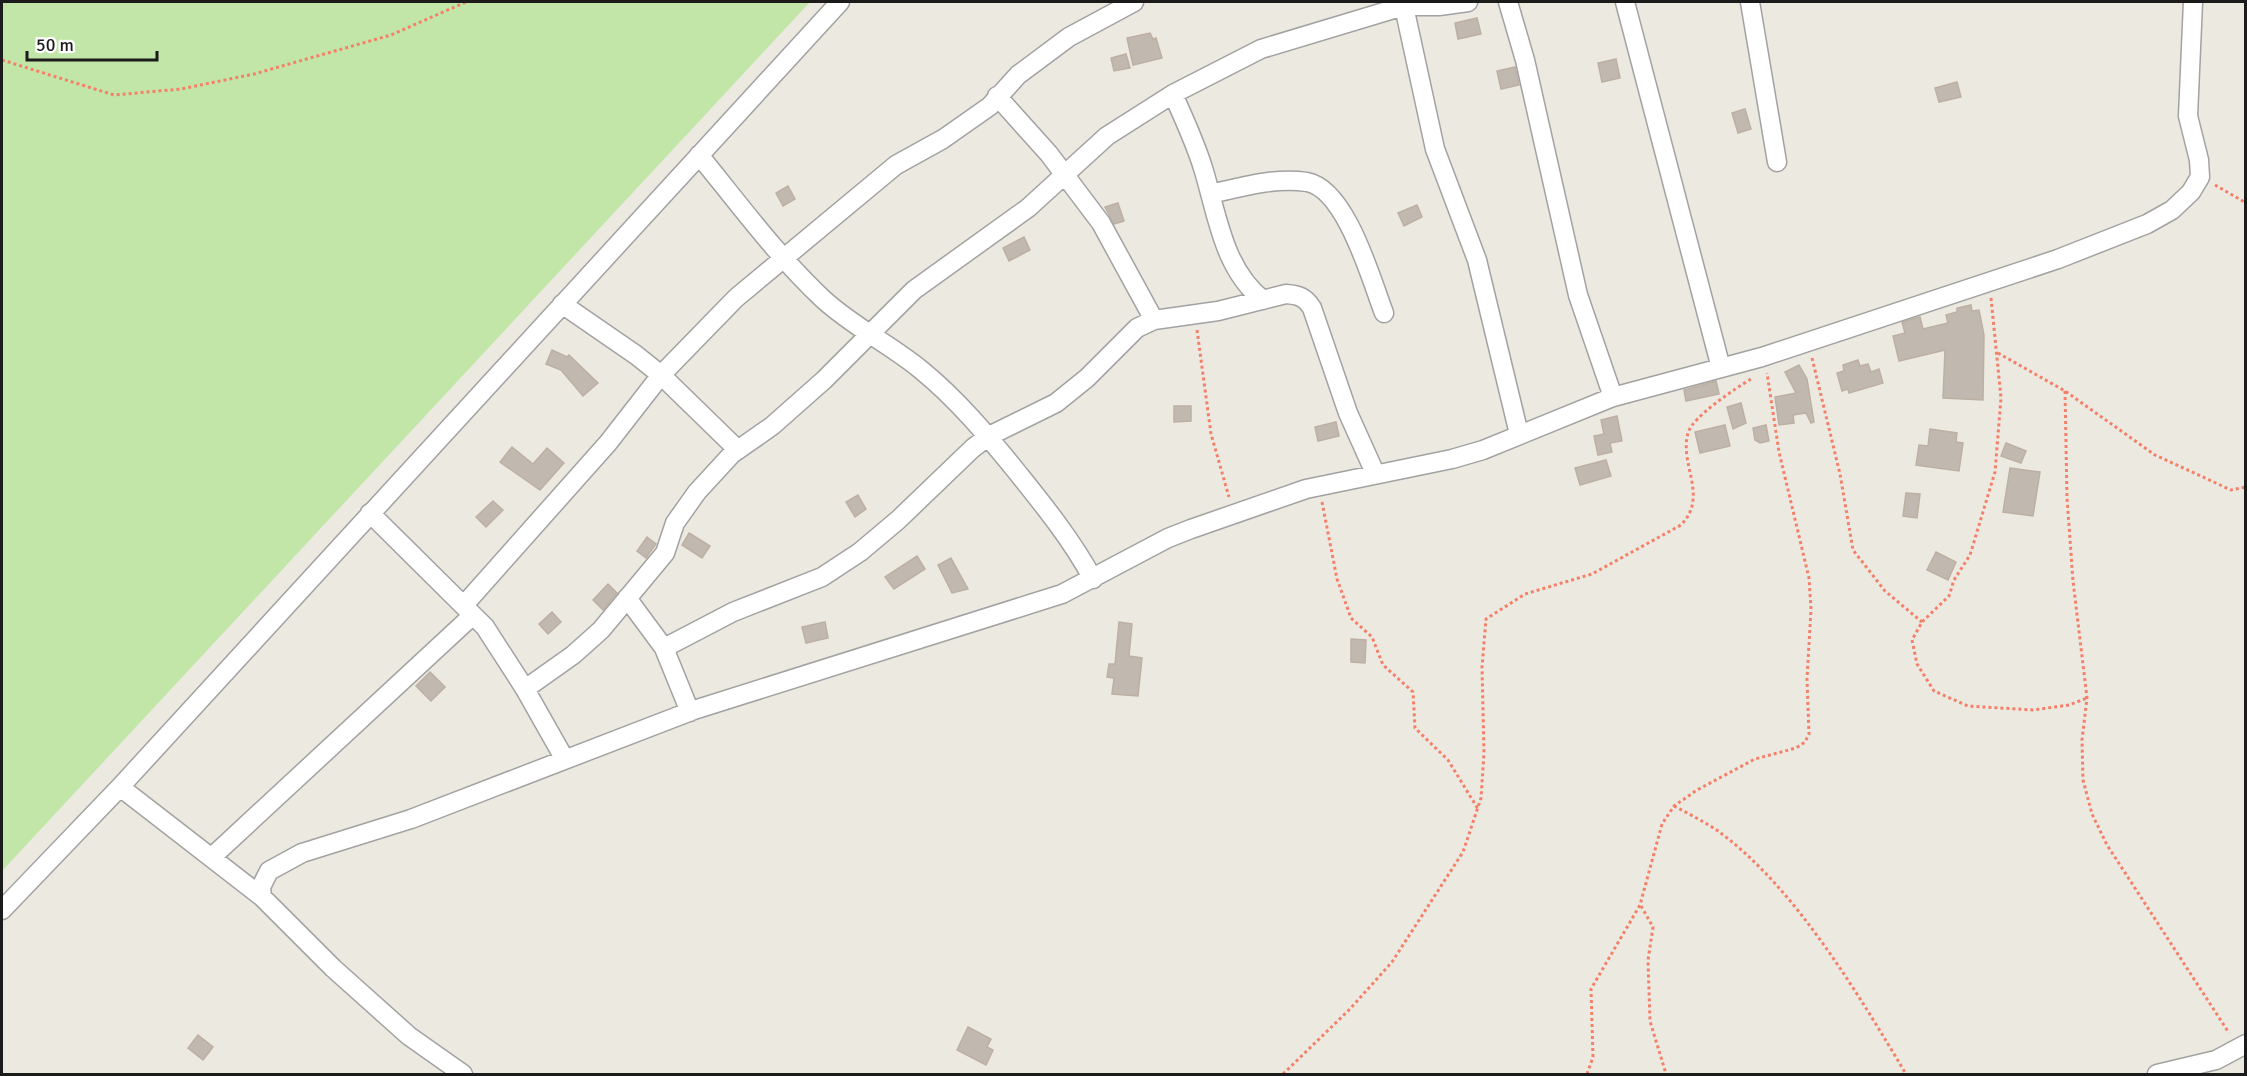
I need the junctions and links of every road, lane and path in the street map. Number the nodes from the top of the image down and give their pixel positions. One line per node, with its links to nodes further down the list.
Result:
1 (466, 2): 10 (path)
2 (840, 2): 13 (street)
3 (1134, 2): 12 (street)
4 (1468, 2): 9 (street)
5 (1508, 2): 32 (street)
6 (1625, 2): 29 (street)
7 (1750, 2): 14 (street)
8 (2193, 2): 16 (street)
9 (1404, 4): 11 (street); 33 (street)
10 (2, 60)
11 (1173, 94): 15 (street); 17 (street)
12 (997, 96): 15 (street); 19 (street)
13 (699, 155): 19 (street); 22 (street)
14 (1777, 162)
15 (1064, 173): 25 (street); 26 (street)
16 (2200, 177): 18 (path); 20 (street)
17 (1211, 194): 21 (street); 23 (street)
18 (2246, 203)
19 (784, 260): 26 (street); 30 (street)
20 (1989, 282): 27 (street); 28 (path)
21 (1263, 300): 24 (street); 36 (street)
22 (562, 304): 30 (street); 39 (street)
23 (1384, 313)
24 (1196, 314): 25 (street); 40 (path)
25 (1154, 320): 34 (street)
26 (868, 335): 34 (street); 35 (street)
27 (1809, 342): 29 (street); 44 (path)
28 (1997, 352): 31 (path); 44 (path)
29 (1721, 368): 32 (street)
30 (661, 375): 35 (street); 43 (street)
31 (2065, 392): 38 (path); 47 (path)
32 (1613, 397): 33 (street)
33 (1519, 434): 36 (street)
34 (989, 436): 41 (street); 45 (street)
35 (738, 450): 42 (street)
36 (1375, 474): 37 (street)
37 (1315, 487): 40 (street); 52 (path)
38 (2246, 487)
39 (370, 513): 43 (street); 50 (street)
40 (1234, 514): 41 (street)
41 (1093, 579): 48 (street)
42 (627, 598): 45 (street); 46 (street)
43 (469, 610): 46 (street); 53 (street)
44 (1922, 622): 47 (path)
45 (664, 648): 48 (street)
46 (525, 689): 49 (street)
47 (2087, 698): 57 (path)
48 (690, 712): 49 (street)
49 (564, 758): 54 (street)
50 (120, 787): 53 (street); 56 (street)
51 (1674, 806): 52 (path); 55 (path); 62 (path)
52 (1478, 810): 59 (path)
53 (213, 856): 54 (street)
54 (262, 897): 58 (street)
55 (1640, 905): 60 (path); 61 (path)
56 (2, 910)
57 (2243, 1047): 63 (street)
58 (463, 1074)
59 (1283, 1074)
60 (1587, 1074)
61 (1666, 1074)
62 (1906, 1074)
63 (2157, 1074)

